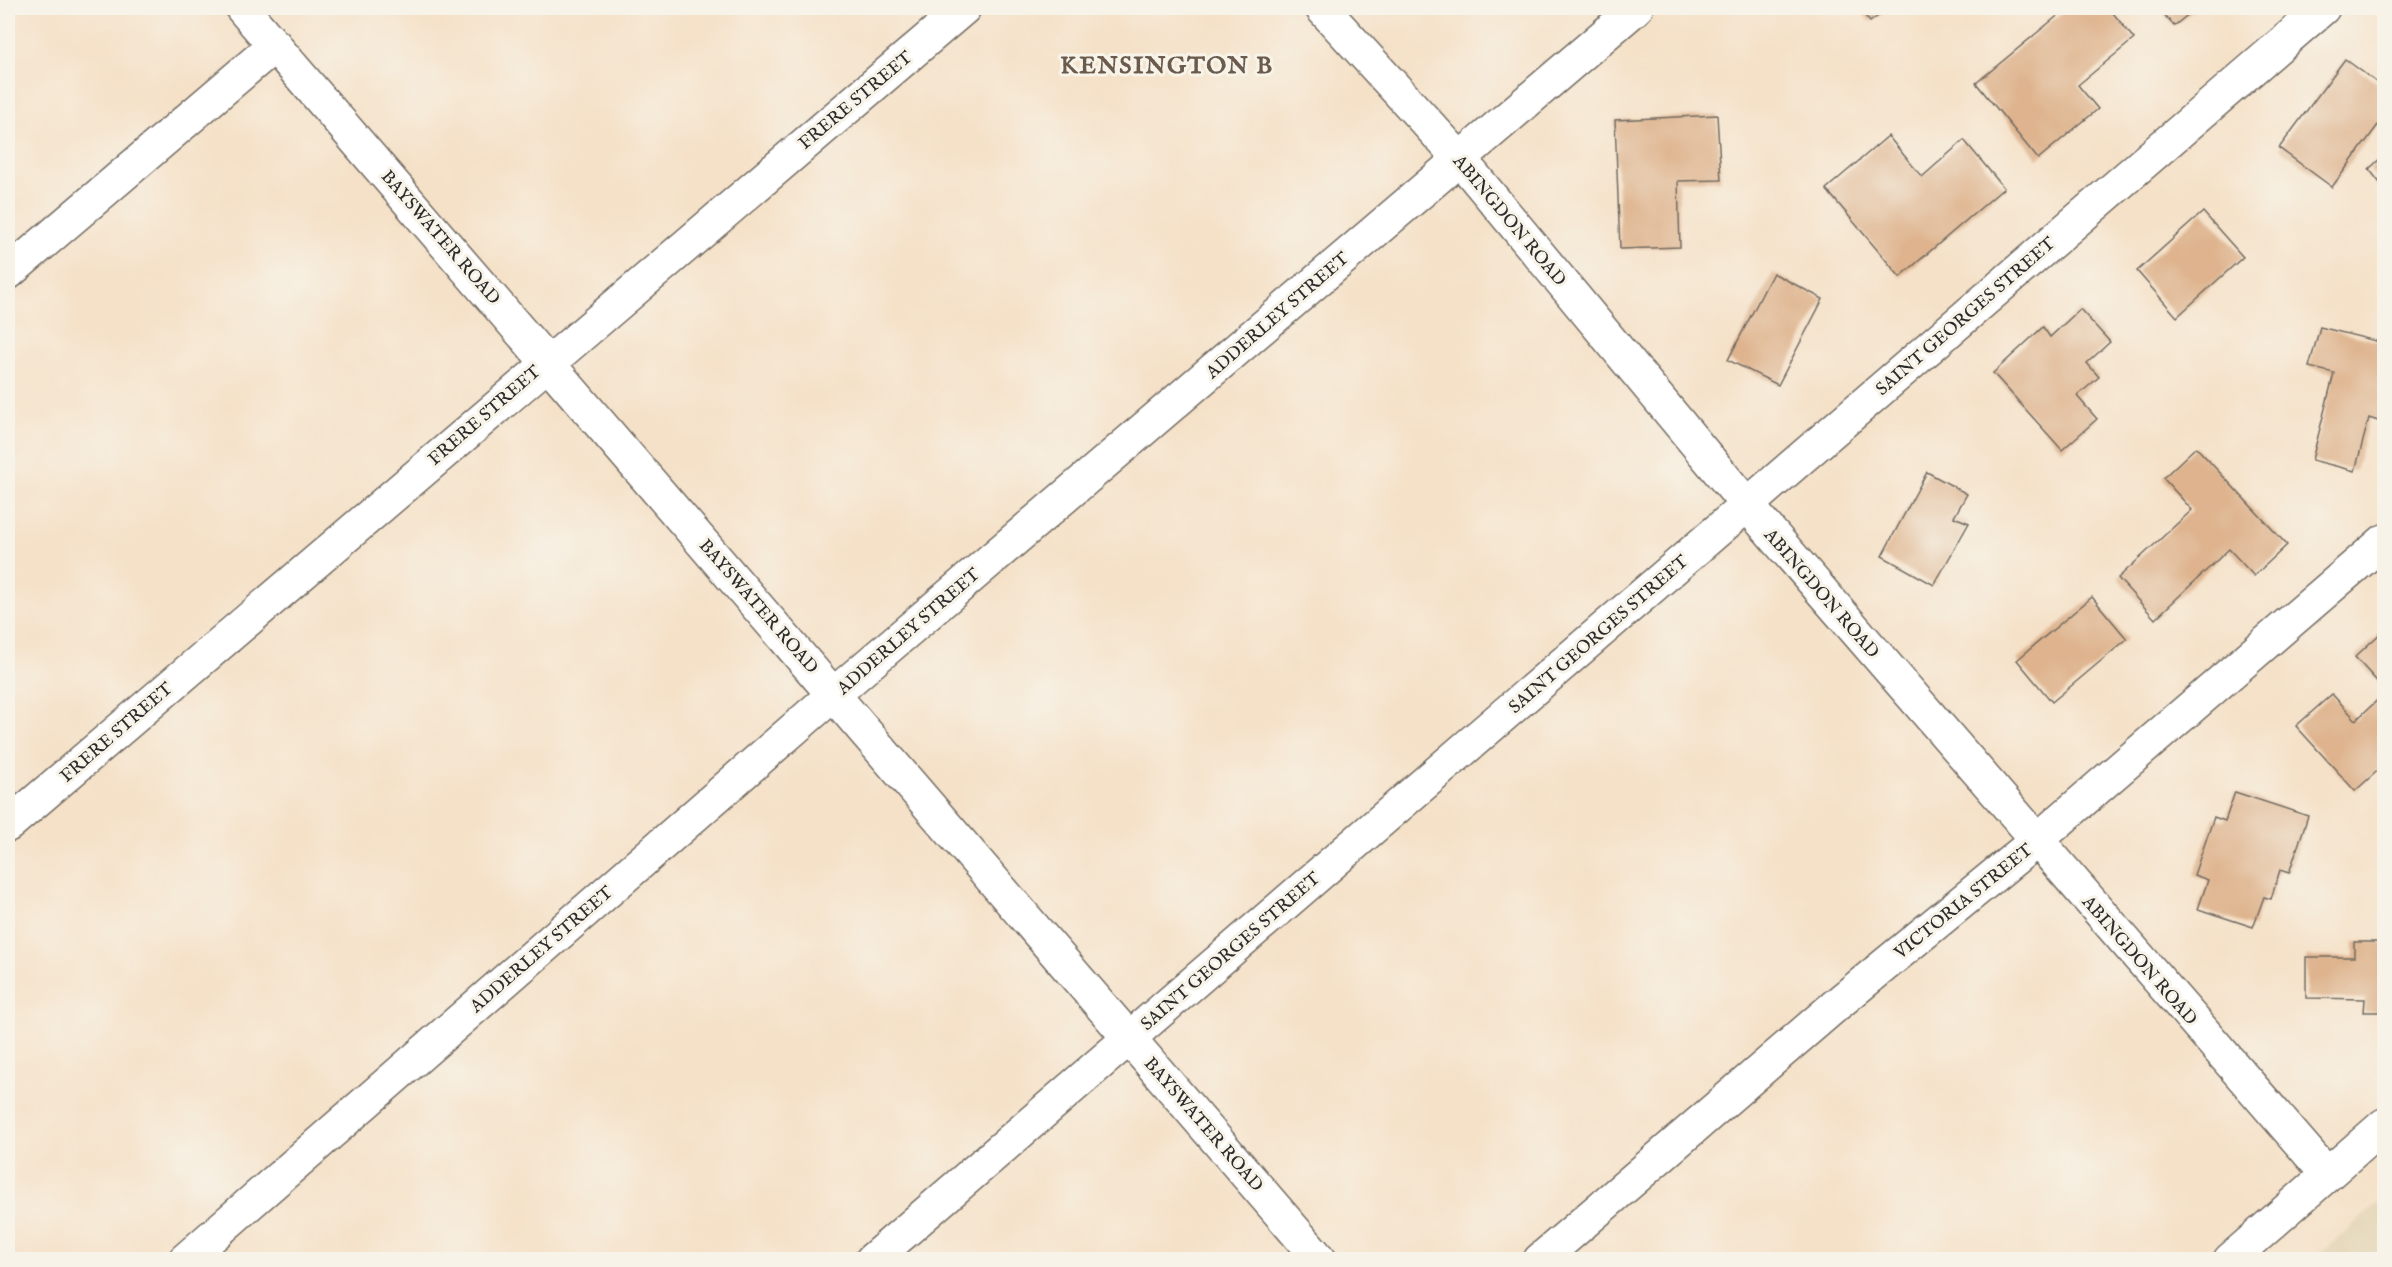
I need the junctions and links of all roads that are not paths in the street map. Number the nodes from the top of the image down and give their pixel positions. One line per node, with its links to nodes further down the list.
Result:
1 (242, 8): 6 (street, BAYSWATER ROAD)
2 (964, 8): 9 (street, FRERE STREET)
3 (1322, 8): 7 (street, ABINGDON ROAD)
4 (1636, 8): 7 (street, ADDERLEY STREET)
5 (2323, 8): 10 (street, SAINT GEORGES STREET)
6 (275, 45): 8 (street); 9 (street, BAYSWATER ROAD)
7 (1460, 158): 10 (street, ABINGDON ROAD); 12 (street, ADDERLEY STREET)
8 (8, 273)
9 (548, 360): 12 (street, BAYSWATER ROAD); 13 (street, FRERE STREET)
10 (1747, 505): 14 (street, ABINGDON ROAD); 15 (street, SAINT GEORGES STREET)
11 (2385, 541): 14 (street, VICTORIA STREET)
12 (834, 694): 15 (street, BAYSWATER ROAD); 18 (street, ADDERLEY STREET)
13 (8, 825)
14 (2036, 841): 17 (street, ABINGDON ROAD); 21 (street, VICTORIA STREET)
15 (1130, 1038): 19 (street, SAINT GEORGES STREET); 20 (street, BAYSWATER ROAD)
16 (2385, 1125): 17 (street)
17 (2327, 1174): 22 (street)
18 (185, 1260)
19 (872, 1260)
20 (1320, 1260)
21 (1540, 1260)
22 (2230, 1260)

